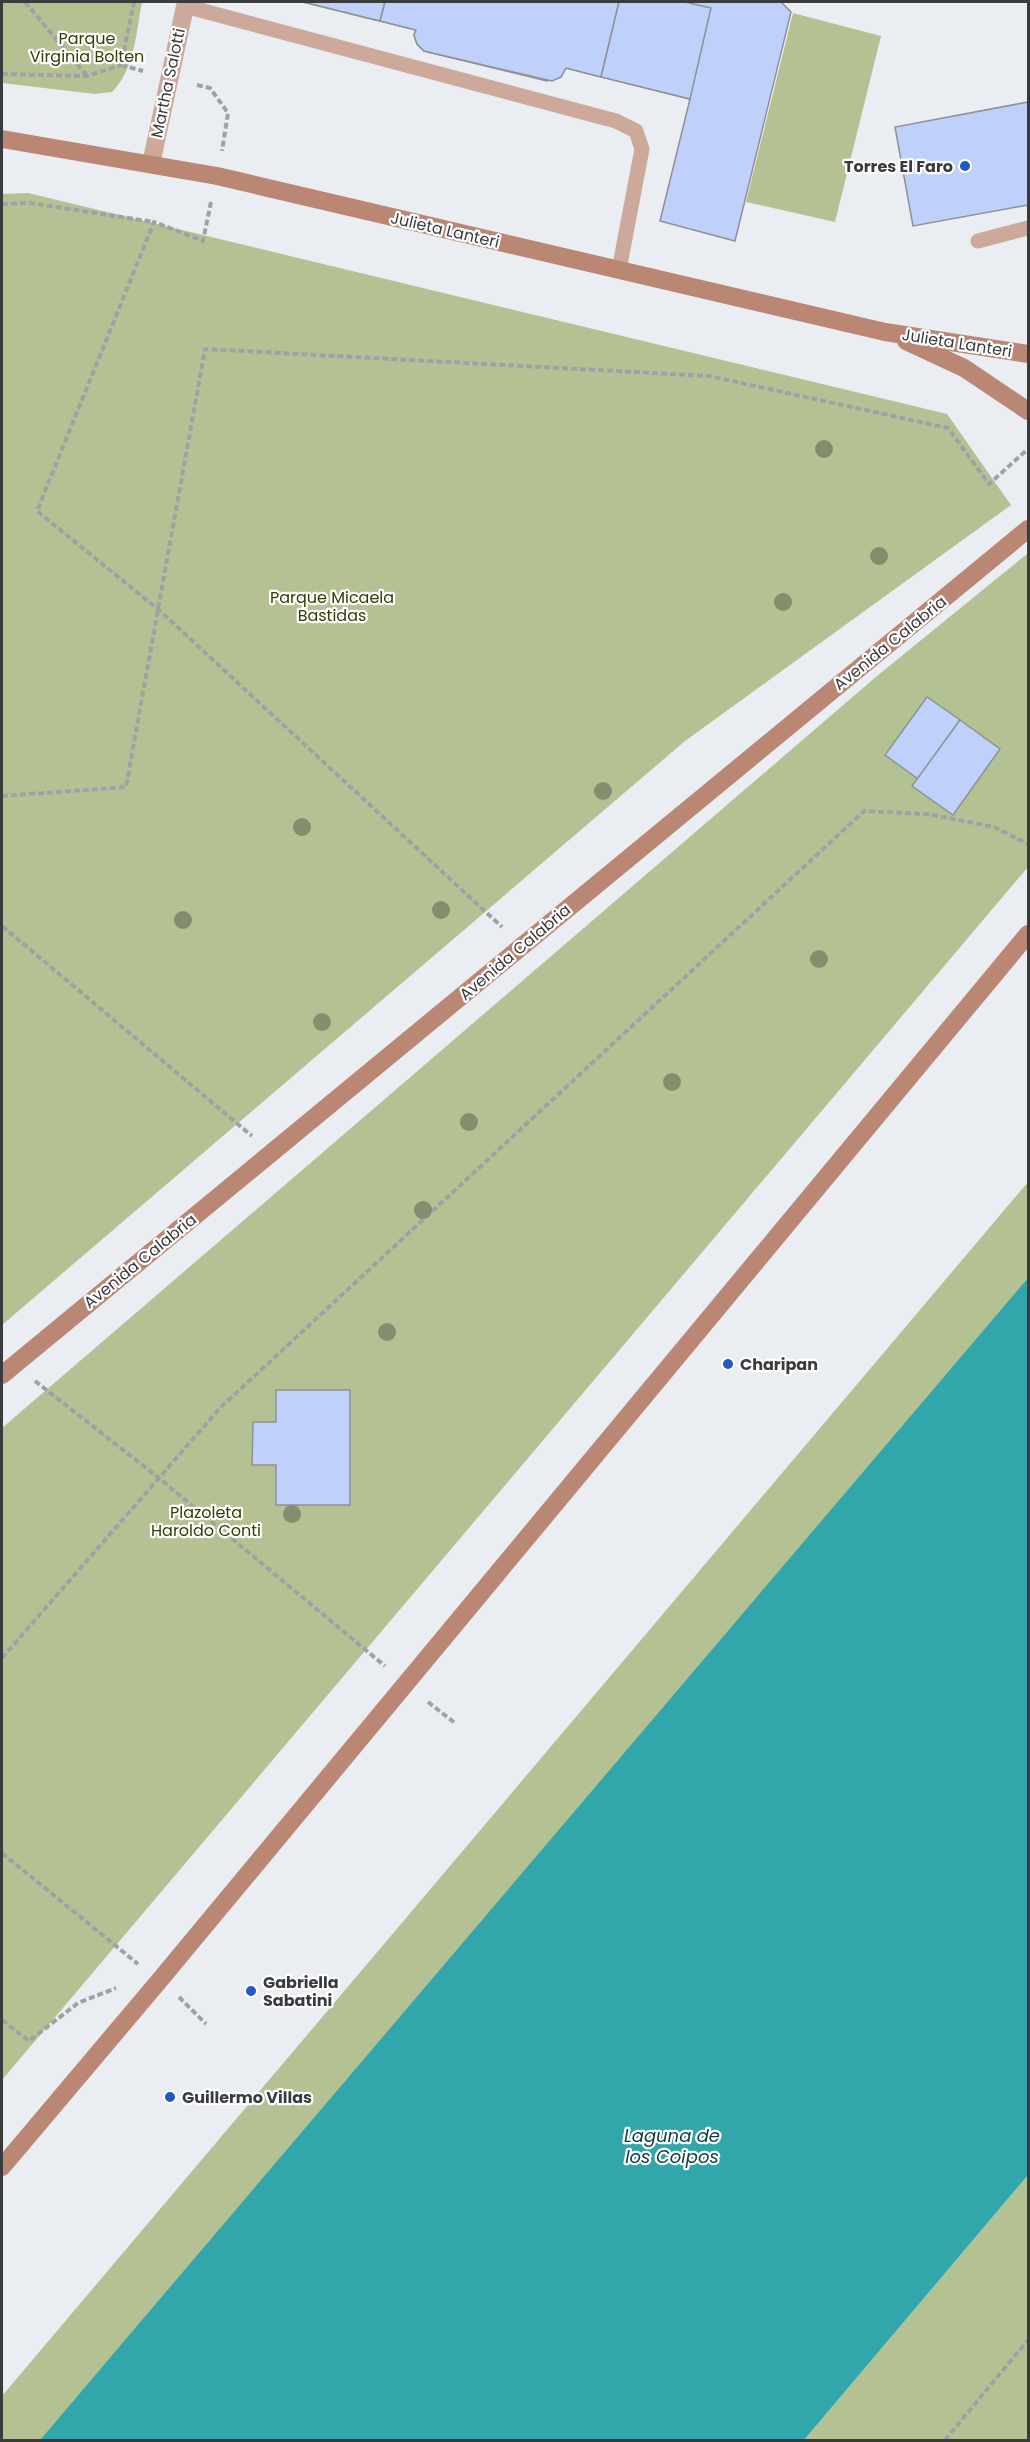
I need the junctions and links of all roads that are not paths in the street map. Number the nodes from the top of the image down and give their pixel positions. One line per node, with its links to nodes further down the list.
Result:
1 (186, 4): 3 (street, Martha Salotti); 6 (lane)
2 (2, 139): 3 (main road, Julieta Lanteri)
3 (151, 164): 6 (main road, Julieta Lanteri)
4 (1029, 228): 5 (lane)
5 (978, 241)
6 (619, 270): 7 (main road, Julieta Lanteri)
7 (885, 332): 8 (main road, Julieta Lanteri); 9 (main road, Julieta Lanteri)
8 (1029, 354)
9 (1029, 411)
10 (1029, 529): 12 (main road, Avenida Calabria)
11 (1029, 934): 13 (main road)
12 (8, 1370)
13 (2, 2168)

